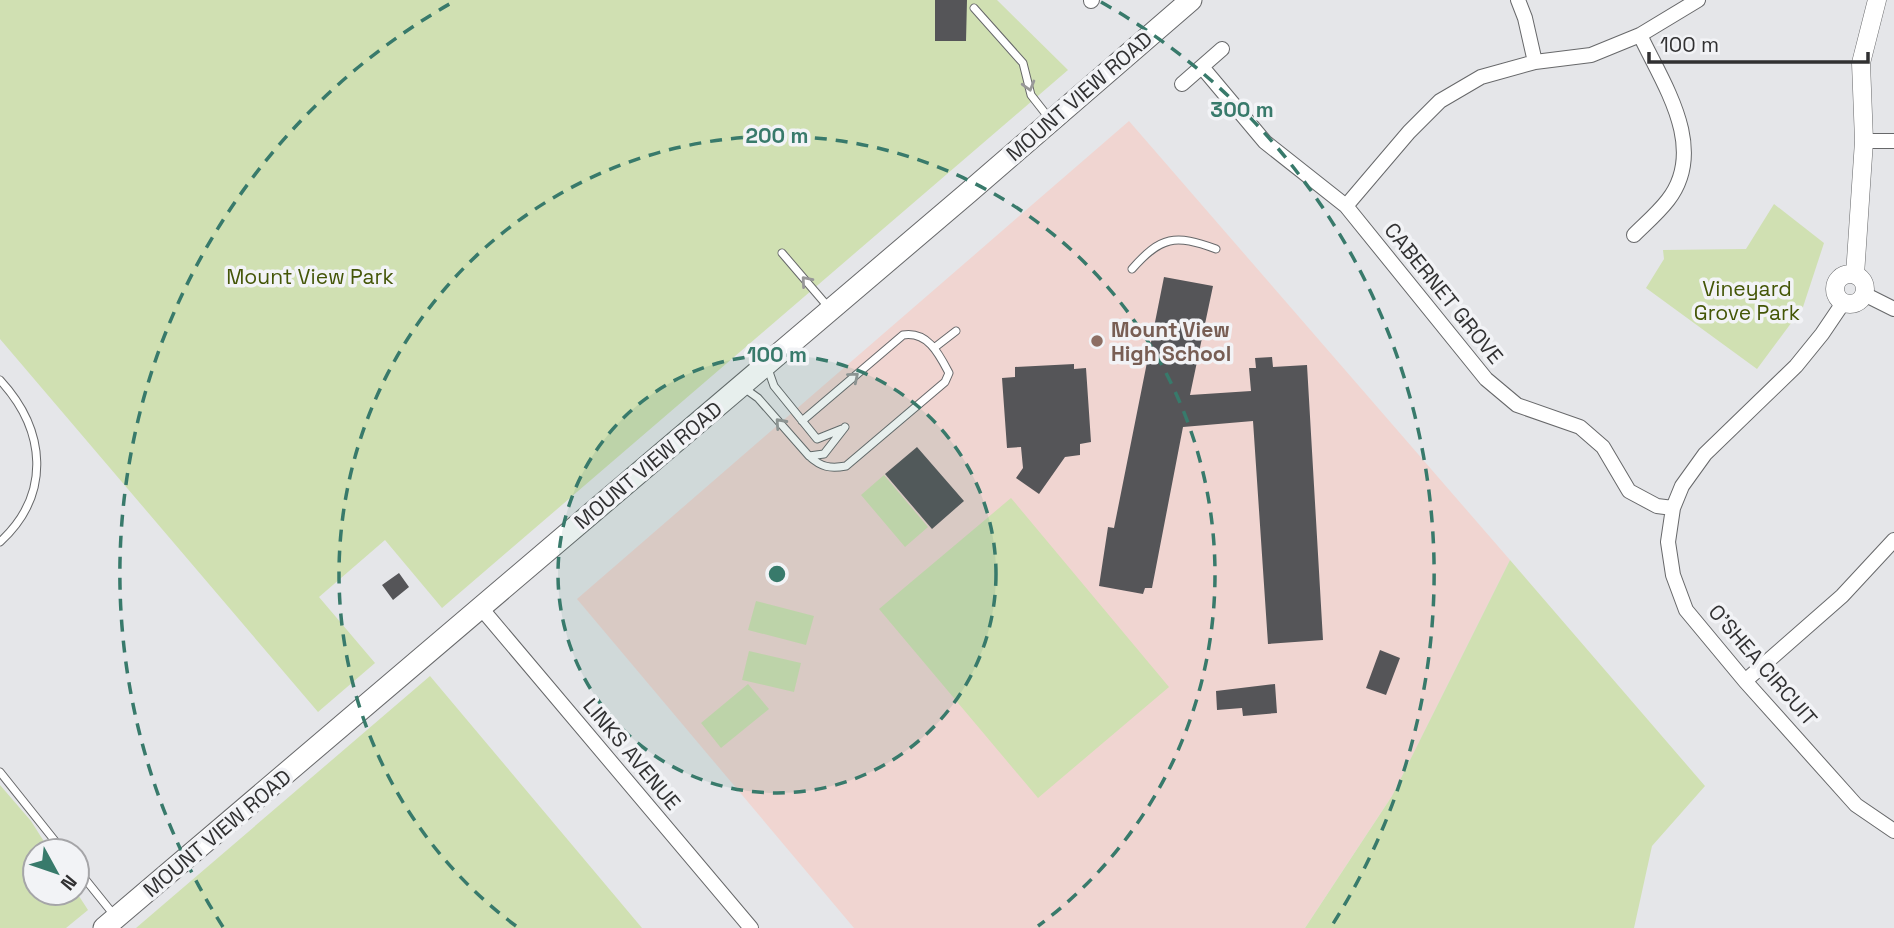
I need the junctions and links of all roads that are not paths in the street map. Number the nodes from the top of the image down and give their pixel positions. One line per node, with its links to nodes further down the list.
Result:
1 (1191, 0): 11 (main road, MOUNT VIEW ROAD)
2 (1518, 0): 8 (street)
3 (1698, 0): 6 (street)
4 (1877, 0): 12 (street)
5 (974, 8): 11 (lane, one-way to 11)
6 (1640, 35): 8 (street); 15 (street)
7 (1222, 50): 9 (street)
8 (1535, 62): 14 (street)
9 (1202, 67): 10 (street); 14 (street, CABERNET GROVE)
10 (1182, 84)
11 (1051, 121): 22 (main road, MOUNT VIEW ROAD)
12 (1864, 141): 13 (street); 19 (street)
13 (1894, 141)
14 (1346, 206): 31 (street, CABERNET GROVE)
15 (1634, 235)
16 (1216, 249): 18 (lane)
17 (782, 253): 22 (lane, one-way to 17)
18 (1132, 269)
19 (1855, 275): 20 (street); 21 (street)
20 (1864, 294): 21 (street); 23 (street)
21 (1843, 303): 31 (street, O'SHEA CIRCUIT)
22 (830, 309): 26 (main road, MOUNT VIEW ROAD)
23 (1894, 309)
24 (956, 331): 25 (lane)
25 (934, 348): 29 (lane, one-way to 25); 30 (lane)
26 (766, 365): 28 (main road, MOUNT VIEW ROAD); 29 (lane)
27 (0, 380): 33 (lane)
28 (741, 386): 30 (lane, one-way to 28); 34 (main road, MOUNT VIEW ROAD)
29 (802, 421): 30 (lane)
30 (809, 456)
31 (1673, 508): 35 (street, O'SHEA CIRCUIT)
32 (1894, 540): 35 (street)
33 (0, 542)
34 (481, 608): 40 (main road, MOUNT VIEW ROAD); 41 (street, LINKS AVENUE)
35 (1745, 681): 37 (street, O'SHEA CIRCUIT)
36 (0, 772): 38 (lane)
37 (1894, 831)
38 (52, 837)
39 (91, 892): 40 (lane)
40 (110, 923)
41 (751, 928)

